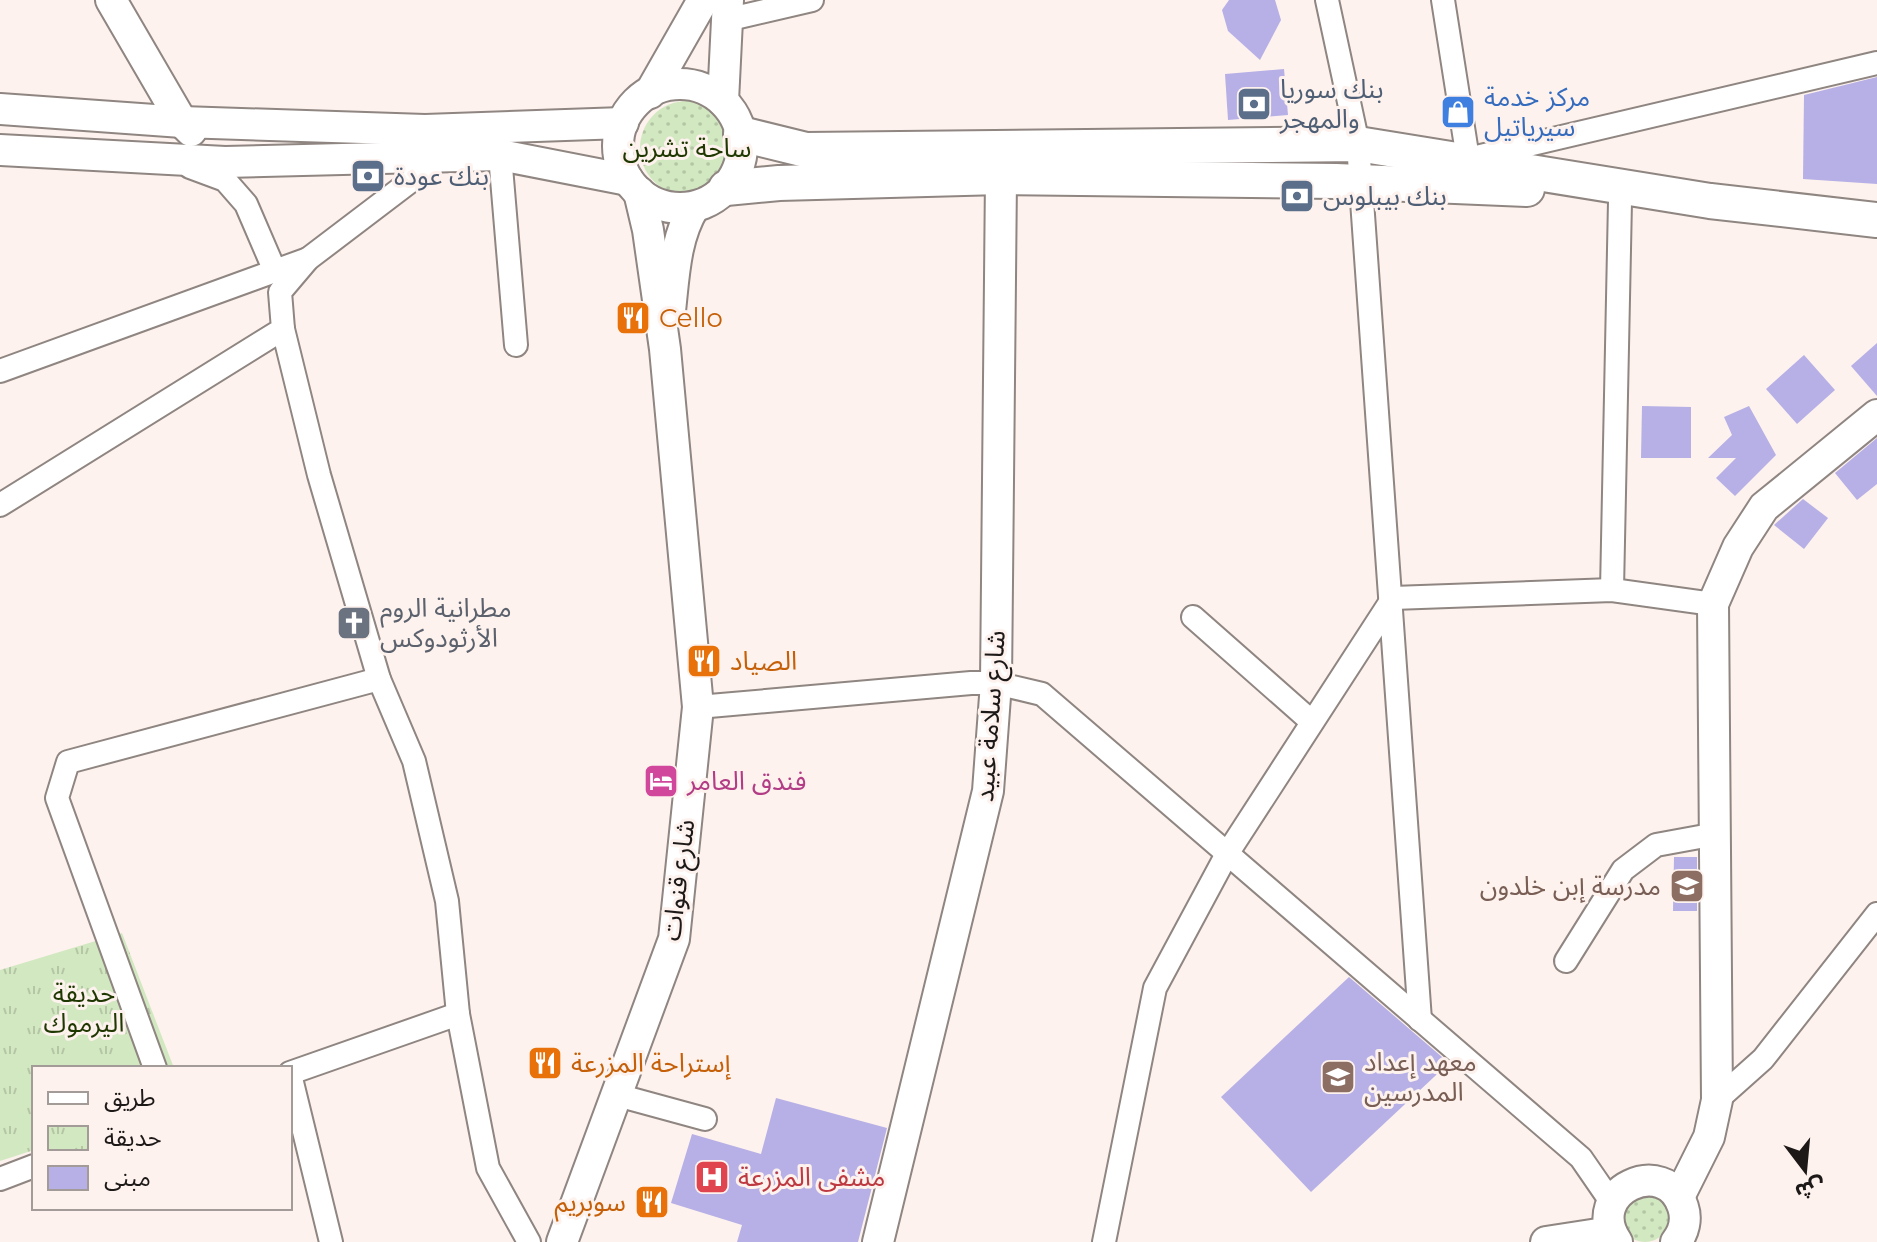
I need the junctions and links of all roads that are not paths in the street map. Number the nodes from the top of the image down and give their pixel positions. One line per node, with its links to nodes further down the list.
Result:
1 (111, 0): 11 (main road)
2 (703, 0): 8 (main road)
3 (812, 0): 6 (street)
4 (1327, 0): 15 (street)
5 (1443, 0): 19 (street)
6 (727, 10): 9 (main road)
7 (1877, 63): 19 (street)
8 (650, 93): 9 (main road); 12 (main road)
9 (723, 101): 13 (main road)
10 (0, 109): 11 (main road)
11 (182, 122): 14 (main road); 20 (main road)
12 (623, 123): 14 (main road); 23 (main road)
13 (741, 134): 15 (main road); 24 (main road)
14 (506, 141): 17 (main road); 23 (main road); 32 (street)
15 (1358, 144): 19 (main road); 22 (street)
16 (0, 150): 18 (main road)
17 (441, 158): 20 (main road); 29 (street)
18 (171, 159): 20 (main road); 30 (street)
19 (1468, 159): 26 (main road)
20 (225, 162)
21 (1001, 177): 22 (main road); 24 (main road); 42 (main road, شارع سلامة عبيد)
22 (1359, 181): 25 (main road); 38 (street)
23 (633, 186): 27 (main road); 33 (main road, شارع قنوات)
24 (726, 188): 27 (main road)
25 (1620, 201): 26 (main road); 37 (street)
26 (1710, 201): 28 (main road)
27 (694, 207): 33 (main road)
28 (1877, 220)
29 (308, 259): 30 (street); 31 (street)
30 (274, 269): 34 (street)
31 (283, 329): 36 (street); 41 (street)
32 (516, 345)
33 (665, 349): 43 (main road, شارع قنوات)
34 (0, 371)
35 (1877, 415): 39 (main road)
36 (0, 505)
37 (1612, 590): 38 (street); 39 (street)
38 (1393, 598): 44 (street); 50 (street)
39 (1713, 604): 45 (main road)
40 (1193, 617): 44 (street)
41 (379, 679): 49 (street); 51 (street)
42 (996, 683): 43 (street); 46 (street); 66 (main road, شارع سلامة عبيد)
43 (698, 707): 54 (main road, شارع قنوات)
44 (1312, 722): 46 (street)
45 (1716, 834): 48 (street); 55 (main road)
46 (1227, 854): 50 (street); 67 (street)
47 (1877, 914): 55 (street)
48 (1566, 961)
49 (458, 1014): 52 (street); 64 (street)
50 (1420, 1020): 57 (street)
51 (154, 1066)
52 (292, 1073)
53 (292, 1082): 63 (street)
54 (617, 1095): 56 (street); 65 (main road, شارع قنوات)
55 (1717, 1100): 61 (main road)
56 (705, 1119)
57 (1581, 1158): 60 (street); 62 (street)
58 (32, 1167): 59 (street)
59 (0, 1179)
60 (1642, 1180): 61 (main road); 62 (main road)
61 (1679, 1197): 69 (main road)
62 (1613, 1226): 68 (main road)
63 (331, 1242)
64 (529, 1242)
65 (562, 1242)
66 (878, 1242)
67 (1104, 1242)
68 (1546, 1242)
69 (1676, 1242)

